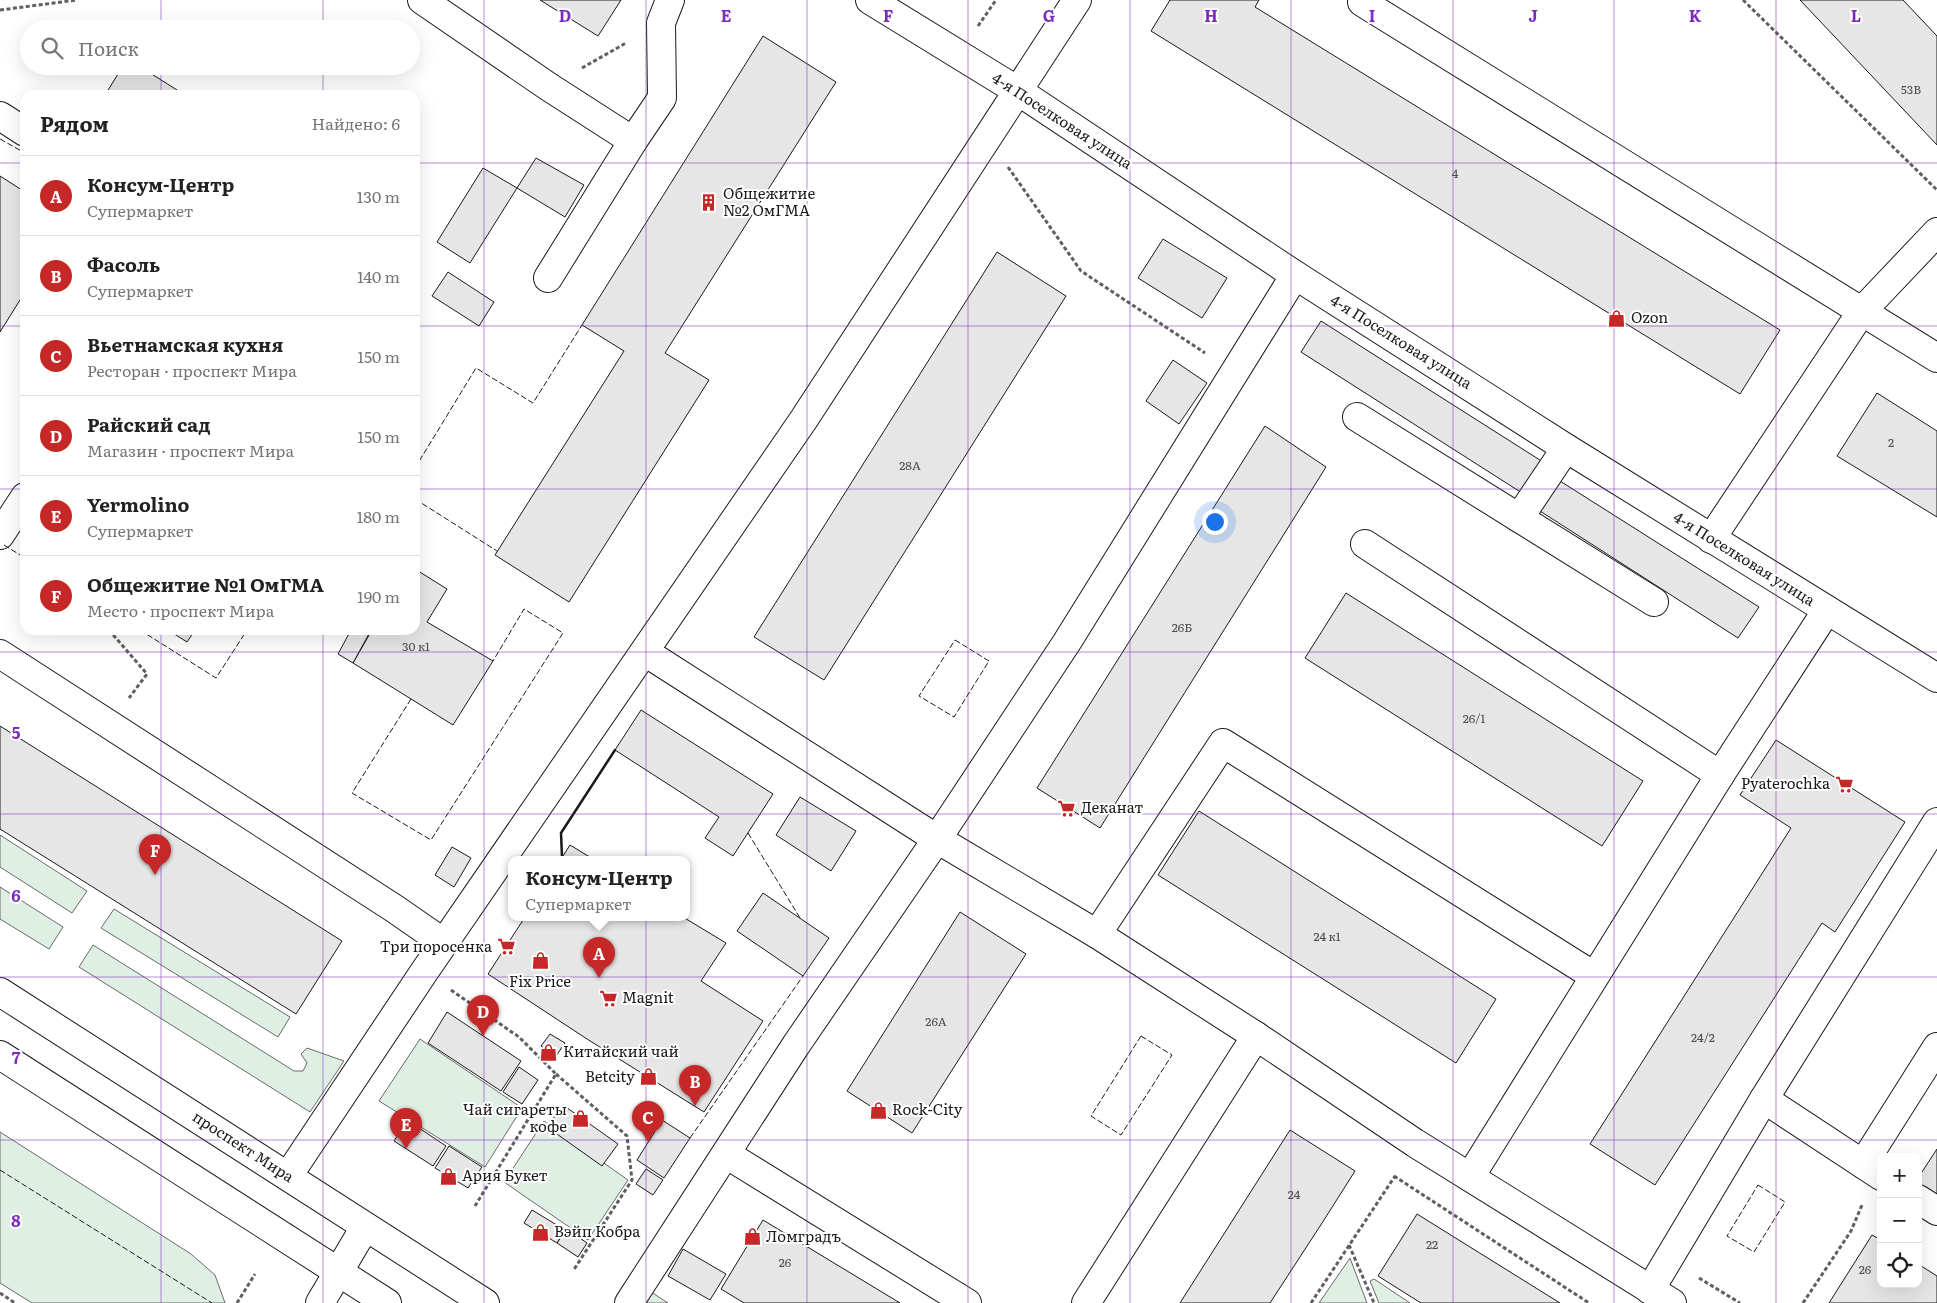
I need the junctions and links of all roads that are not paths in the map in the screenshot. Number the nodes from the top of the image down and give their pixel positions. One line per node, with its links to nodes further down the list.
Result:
1 (422, 0): 9 (street)
2 (870, 0): 6 (street, 4-я Поселковая улица)
3 (1078, 0): 6 (street)
4 (1363, 0): 13 (street)
5 (665, 12): 9 (street)
6 (1018, 91): 11 (street, 4-я Поселковая улица); 24 (street)
7 (0, 116): 8 (street)
8 (20, 129)
9 (633, 141): 12 (street)
10 (1937, 232): 13 (street)
11 (1295, 274): 16 (street, 4-я Поселковая улица); 29 (street)
12 (548, 278)
13 (1862, 311): 14 (street); 20 (street)
14 (1937, 358)
15 (1357, 417): 18 (street)
16 (1566, 448): 18 (street); 20 (street, 4-я Поселковая улица)
17 (20, 505): 19 (street)
18 (1519, 518): 22 (street)
19 (0, 535)
20 (1711, 538): 23 (street, 4-я Поселковая улица)
21 (1366, 544): 27 (street)
22 (1654, 602)
23 (1827, 610): 26 (street, 4-я Поселковая улица); 27 (street)
24 (645, 652): 29 (street); 31 (street)
25 (0, 654): 31 (street)
26 (1937, 678)
27 (1720, 775): 32 (street)
28 (1937, 822): 37 (street)
29 (937, 839): 30 (street); 38 (street)
30 (1097, 934): 32 (street); 34 (street)
31 (444, 943): 40 (street)
32 (1594, 976): 41 (street)
33 (0, 992): 40 (street, проспект Мира)
34 (1256, 1036): 41 (street); 52 (street)
35 (1937, 1047): 39 (street)
36 (0, 1056): 45 (street)
37 (1764, 1099): 39 (street); 46 (street)
38 (726, 1154): 50 (street); 51 (street)
39 (1874, 1171)
40 (288, 1176): 44 (street, проспект Мира)
41 (1470, 1177): 46 (street)
42 (1922, 1202): 43 (street)
43 (1937, 1211)
44 (365, 1227): 45 (street); 49 (street, проспект Мира)
45 (339, 1272): 47 (street); 48 (street)
46 (1661, 1296)
47 (320, 1303)
48 (387, 1303)
49 (485, 1303)
50 (629, 1303)
51 (967, 1303)
52 (1086, 1303)

